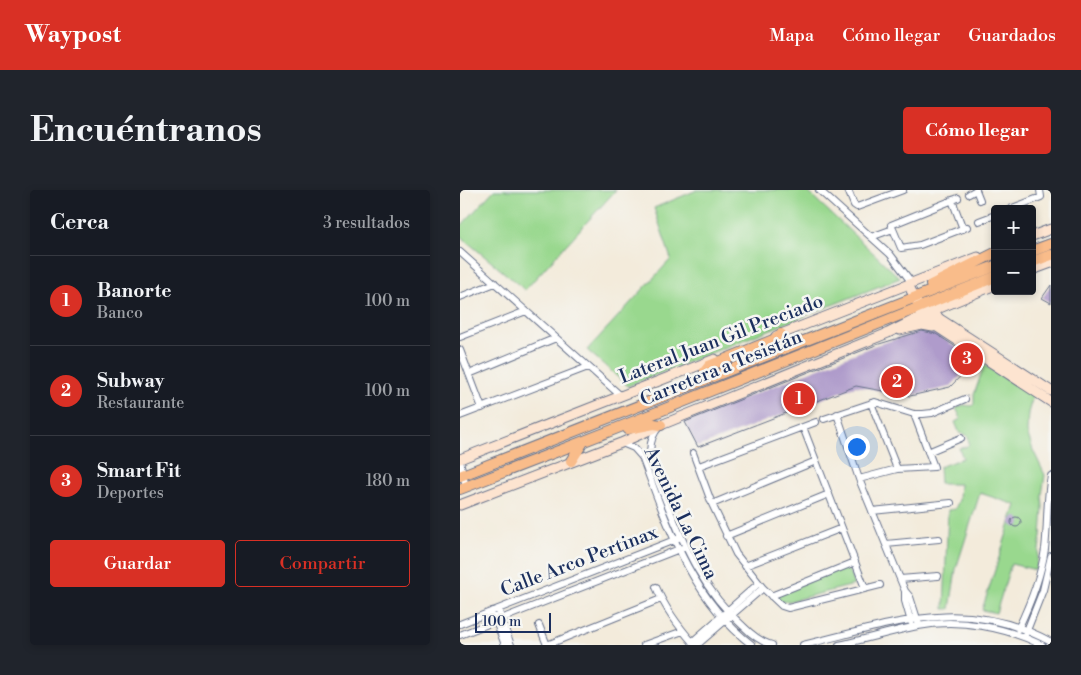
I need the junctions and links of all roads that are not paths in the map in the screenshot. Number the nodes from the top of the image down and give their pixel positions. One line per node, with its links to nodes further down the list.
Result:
1 (821, 190): 16 (street)
2 (848, 190): 3 (street)
3 (903, 190)
4 (976, 190): 6 (street); 7 (street)
5 (1040, 190): 8 (street)
6 (969, 194)
7 (980, 200)
8 (1020, 205)
9 (984, 210): 11 (street)
10 (991, 216): 11 (street)
11 (987, 218): 12 (street)
12 (979, 221)
13 (893, 228): 13 (street); 16 (street)
14 (1051, 229): 15 (main road)
15 (1036, 235)
16 (871, 237): 29 (street)
17 (1051, 244): 18 (main road)
18 (1036, 250)
19 (460, 252): 23 (street)
20 (991, 253): 29 (main road, Lateral Juan Gil Preciado)
21 (991, 254): 32 (main road)
22 (1051, 255): 24 (main road)
23 (463, 258): 30 (street)
24 (1036, 261)
25 (1051, 263): 27 (main road)
26 (991, 268): 32 (main road, Carretera a Tesistán)
27 (1036, 269)
28 (991, 279): 34 (main road, Carretera a Tesistán)
29 (909, 282): 32 (main road); 38 (main road, Lateral Juan Gil Preciado)
30 (495, 283): 33 (street); 35 (street)
31 (991, 286): 34 (main road)
32 (919, 295): 34 (main road); 45 (main road, Carretera a Tesistán)
33 (460, 297)
34 (924, 310): 36 (main road); 37 (main road); 42 (main road); 59 (main road, Carretera a Tesistán)
35 (526, 311): 39 (street); 40 (street)
36 (938, 328): 37 (main road); 42 (main road)
37 (890, 332): 57 (main road)
38 (781, 334): 45 (main road); 47 (main road, Lateral Juan Gil Preciado)
39 (460, 337)
40 (556, 338): 43 (street); 44 (street)
41 (460, 350): 44 (street)
42 (987, 355): 46 (main road); 49 (main road)
43 (588, 366): 47 (street); 51 (street)
44 (469, 374): 51 (street)
45 (704, 380): 71 (main road, Carretera a Tesistán)
46 (1051, 391)
47 (621, 396): 65 (main road, Lateral Juan Gil Preciado)
48 (966, 399): 53 (street)
49 (1051, 402)
50 (870, 403): 52 (street); 53 (street); 69 (street)
51 (482, 408): 54 (street)
52 (837, 414): 55 (street); 73 (street)
53 (914, 414): 64 (street)
54 (460, 416)
55 (824, 419)
56 (816, 422): 58 (street)
57 (661, 425): 59 (main road); 62 (main road); 70 (street, Avenida La Cima)
58 (803, 427): 67 (street); 68 (street)
59 (610, 432): 61 (main road, Carretera a Tesistán)
60 (961, 438): 64 (street)
61 (583, 442): 66 (main road); 74 (main road, Carretera a Tesistán)
62 (621, 443): 66 (main road); 70 (street, Avenida La Cima)
63 (693, 452): 68 (street)
64 (928, 452): 69 (street)
65 (460, 460): 71 (street)
66 (571, 461): 79 (main road)
67 (816, 461): 75 (street); 78 (street)
68 (699, 466): 78 (street)
69 (897, 469): 73 (street)
70 (651, 471): 83 (street, Avenida La Cima)
71 (462, 475): 74 (street)
72 (1051, 476): 86 (street)
73 (859, 479): 80 (street)
74 (463, 488): 76 (main road)
75 (829, 494): 81 (street); 82 (street)
76 (460, 499)
77 (951, 503): 80 (street)
78 (712, 504): 82 (street)
79 (460, 505)
80 (872, 511): 85 (street)
81 (842, 528): 89 (street); 90 (street)
82 (726, 536): 90 (street)
83 (678, 538): 87 (street, Avenida La Cima); 99 (street, Calle Arco Pertinax)
84 (939, 539): 85 (street)
85 (886, 544): 92 (street)
86 (1048, 547): 109 (street)
87 (682, 548): 100 (street, Avenida La Cima); 101 (street, Avenida La Cima); 103 (street, Calle Arco Pertinax)
88 (1051, 556): 110 (street)
89 (855, 562): 96 (street); 97 (street)
90 (745, 566): 94 (street)
91 (938, 576): 92 (street)
92 (900, 579): 102 (street)
93 (880, 585): 96 (street)
94 (761, 586): 97 (street); 100 (street)
95 (656, 587): 98 (street)
96 (865, 588): 97 (street)
97 (771, 596)
98 (661, 599): 108 (street); 117 (street)
99 (495, 610): 103 (street); 104 (street, Calle Arco Pertinax)
100 (730, 613): 101 (street); 114 (street, Avenida La Cima)
101 (723, 619): 113 (street); 119 (street, Avenida La Cima)
102 (914, 619): 106 (street); 109 (street); 120 (street)
103 (499, 620): 107 (street); 111 (street, Calle Arco Pertinax)
104 (460, 624)
105 (539, 625): 117 (street)
106 (916, 626): 109 (street); 121 (street)
107 (502, 629): 115 (street); 116 (street)
108 (683, 631): 113 (street); 118 (street)
109 (1018, 631): 110 (street)
110 (1025, 634): 112 (street); 122 (street)
111 (460, 635)
112 (1051, 642)
113 (695, 644)
114 (768, 644)
115 (505, 645)
116 (511, 645)
117 (547, 645)
118 (644, 645)
119 (752, 645)
120 (803, 645)
121 (840, 645)
122 (1042, 645)

